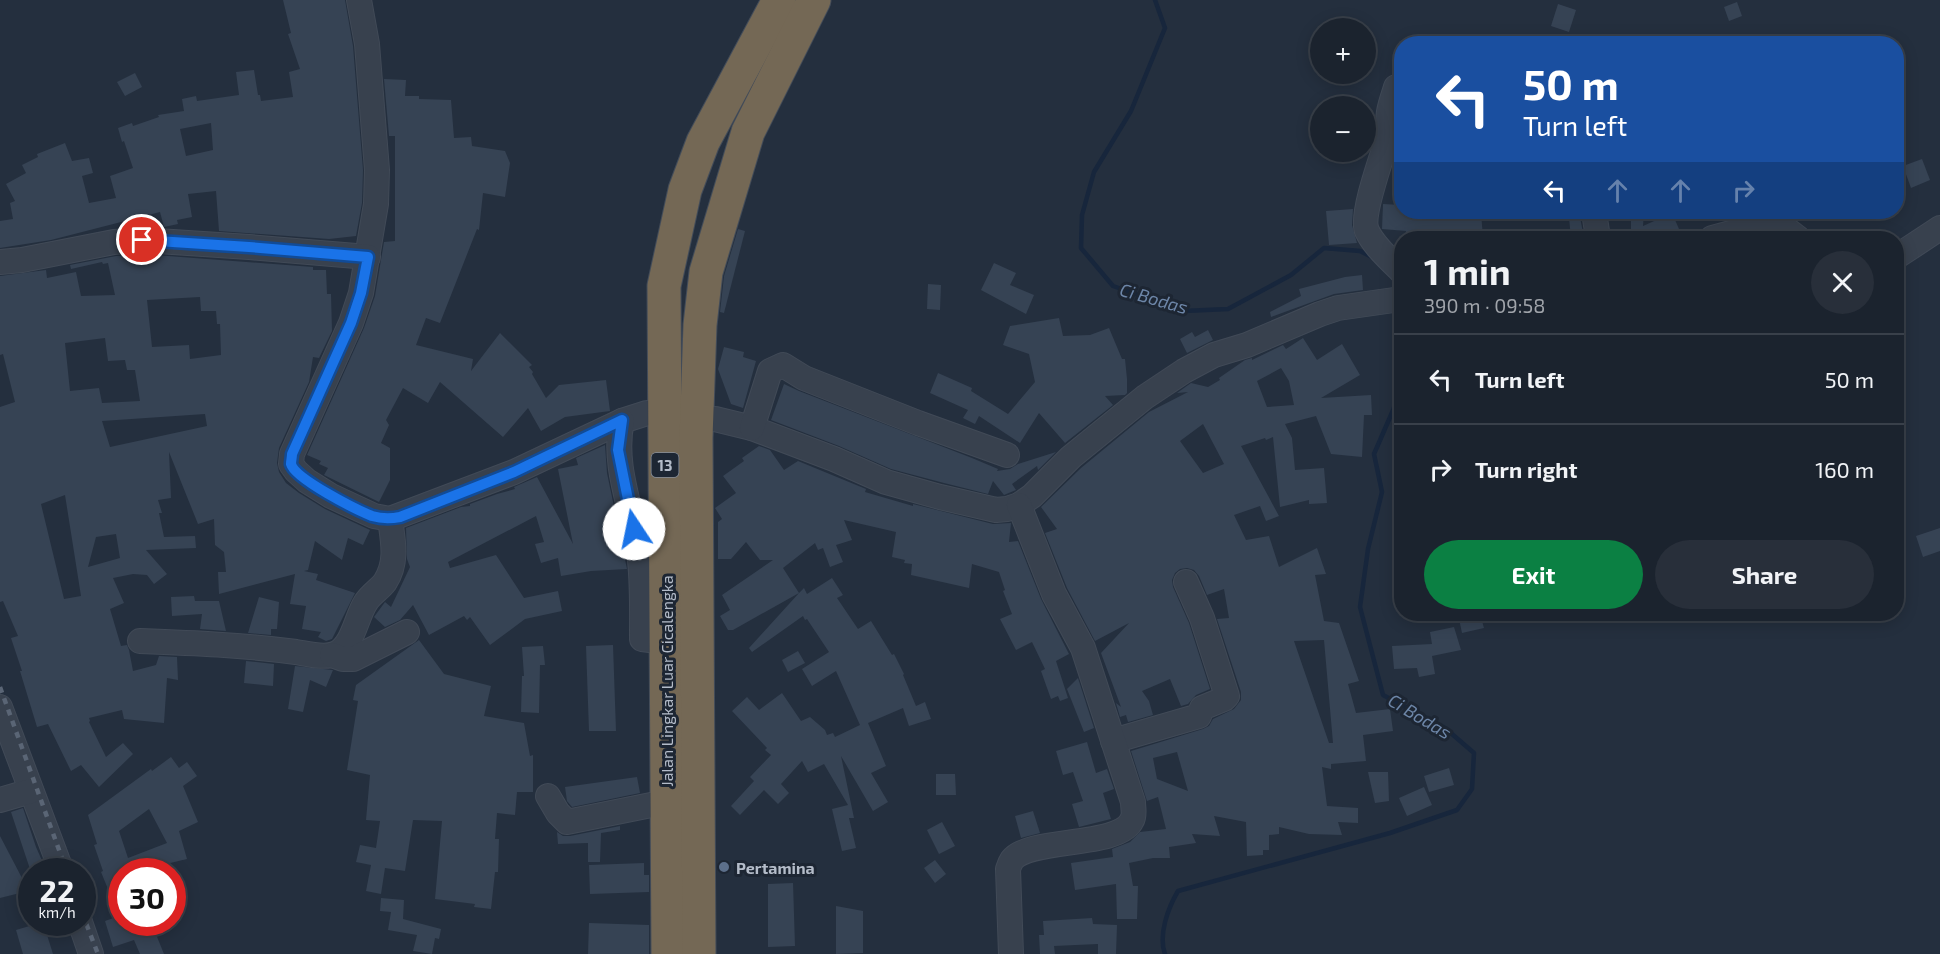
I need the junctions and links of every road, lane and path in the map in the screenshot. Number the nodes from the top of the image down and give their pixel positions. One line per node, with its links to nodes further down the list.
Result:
1 (359, 0): 9 (street)
2 (779, 0): 23 (highway, Jalan Lingkar Luar Cicalengka / 13)
3 (814, 0): 35 (highway, Jalan Lingkar Luar Cicalengka / 13)
4 (1394, 94): 11 (street)
5 (1940, 228): 8 (street)
6 (1738, 231): 7 (street)
7 (1789, 231)
8 (1904, 252)
9 (368, 257): 10 (street); 19 (street)
10 (0, 262)
11 (1394, 264)
12 (1394, 300): 18 (street)
13 (647, 413): 15 (street)
14 (715, 419): 16 (street)
15 (622, 420): 19 (street); 23 (street)
16 (752, 428): 17 (street); 18 (street)
17 (1007, 455)
18 (1019, 505): 26 (street)
19 (390, 519): 24 (street)
20 (1186, 582): 26 (street)
21 (407, 632): 24 (street)
22 (140, 642): 24 (street)
23 (666, 642): 30 (highway, Jalan Lingkar Luar Cicalengka / 13)
24 (332, 655)
25 (0, 707): 27 (street)
26 (1113, 741): 36 (street)
27 (31, 791): 29 (street); 31 (street)
28 (548, 796): 30 (street)
29 (0, 800)
30 (666, 802): 34 (highway, Jalan Lingkar Luar Cicalengka / 13)
31 (57, 858)
32 (85, 936): 33 (street)
33 (91, 954)
34 (668, 954)
35 (699, 954)
36 (1011, 954)

